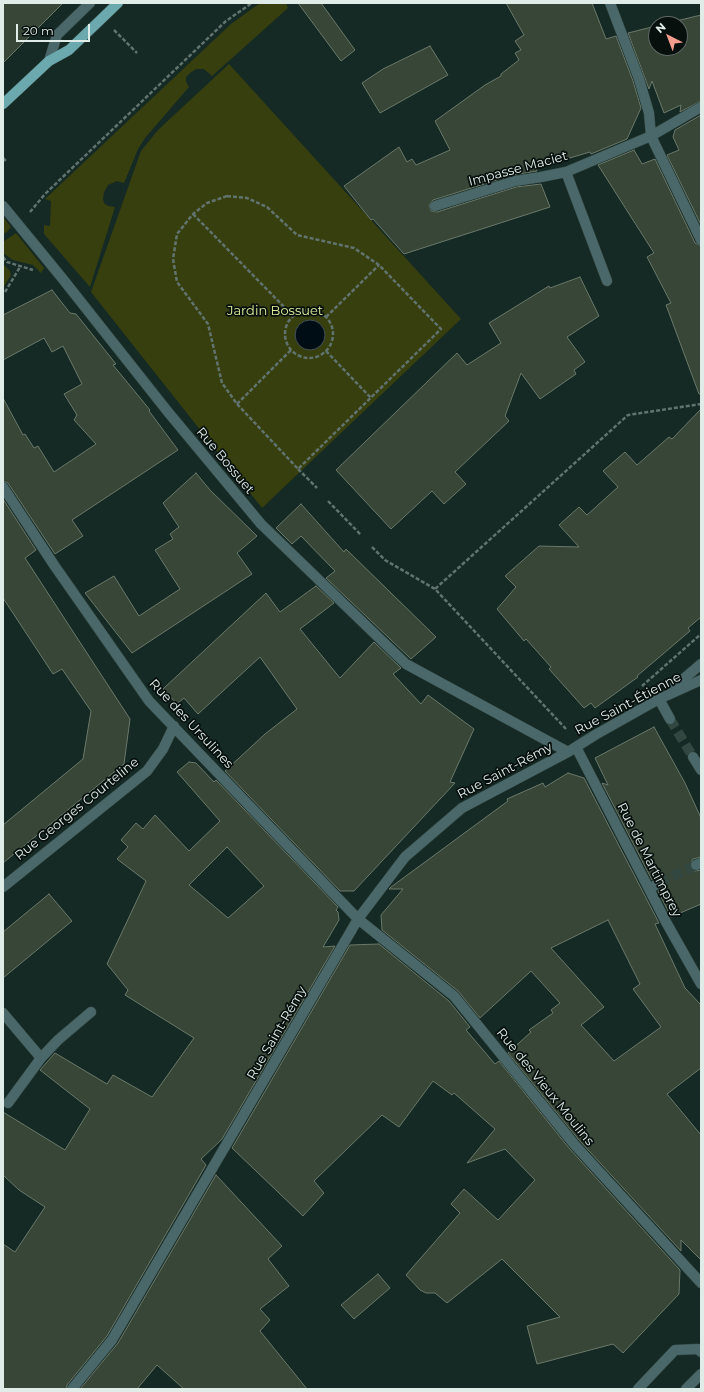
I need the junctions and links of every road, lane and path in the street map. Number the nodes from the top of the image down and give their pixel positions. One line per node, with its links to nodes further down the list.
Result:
1 (90, 3): 7 (street)
2 (118, 3): 7 (main road)
3 (252, 3): 16 (path)
4 (610, 3): 10 (street)
5 (112, 28): 6 (path)
6 (137, 53)
7 (49, 61): 8 (main road)
8 (3, 104)
9 (701, 107): 10 (street, Impasse Maciet)
10 (651, 136): 13 (street, Impasse Maciet); 18 (street)
11 (3, 158): 12 (path)
12 (6, 161)
13 (566, 172): 15 (street, Impasse Maciet); 23 (street)
14 (3, 206): 46 (street, Rue Bossuet)
15 (435, 206)
16 (28, 214)
17 (193, 214): 20 (path); 25 (path); 30 (path)
18 (701, 240)
19 (3, 257): 21 (path)
20 (379, 265): 26 (path); 29 (path)
21 (20, 267): 22 (path); 24 (path)
22 (38, 274)
23 (607, 281)
24 (5, 292)
25 (293, 316): 26 (path); 27 (path)
26 (326, 317): 28 (path)
27 (291, 350): 28 (path); 30 (path)
28 (326, 351): 29 (path)
29 (371, 398): 32 (path)
30 (237, 404): 32 (path)
31 (701, 404): 38 (path)
32 (298, 469): 34 (path)
33 (3, 487): 45 (street, Rue des Ursulines)
34 (317, 488)
35 (328, 500): 36 (path)
36 (361, 535)
37 (372, 547): 38 (path)
38 (435, 589): 46 (path)
39 (701, 634): 42 (path)
40 (701, 664): 43 (street)
41 (701, 680): 43 (street, Rue Saint-Étienne)
42 (637, 691)
43 (659, 699): 44 (street); 46 (street, Rue Saint-Étienne)
44 (670, 719)
45 (174, 726): 50 (street, Rue Georges Courteline); 52 (street, Rue des Ursulines)
46 (572, 750): 51 (street, Rue de Martimprey); 52 (street, Rue Saint-Rémy)
47 (693, 757): 48 (street)
48 (701, 770)
49 (659, 883): 51 (street)
50 (3, 887)
51 (649, 889): 53 (street, Rue de Martimprey)
52 (358, 919): 58 (street, Rue des Vieux Moulins); 61 (street, Rue Saint-Rémy)
53 (701, 984)
54 (91, 1012): 56 (street)
55 (3, 1013): 56 (street)
56 (41, 1058): 57 (street)
57 (8, 1103)
58 (701, 1283)
59 (701, 1352): 62 (street)
60 (701, 1374): 63 (street)
61 (72, 1389)
62 (638, 1389)
63 (686, 1389)

